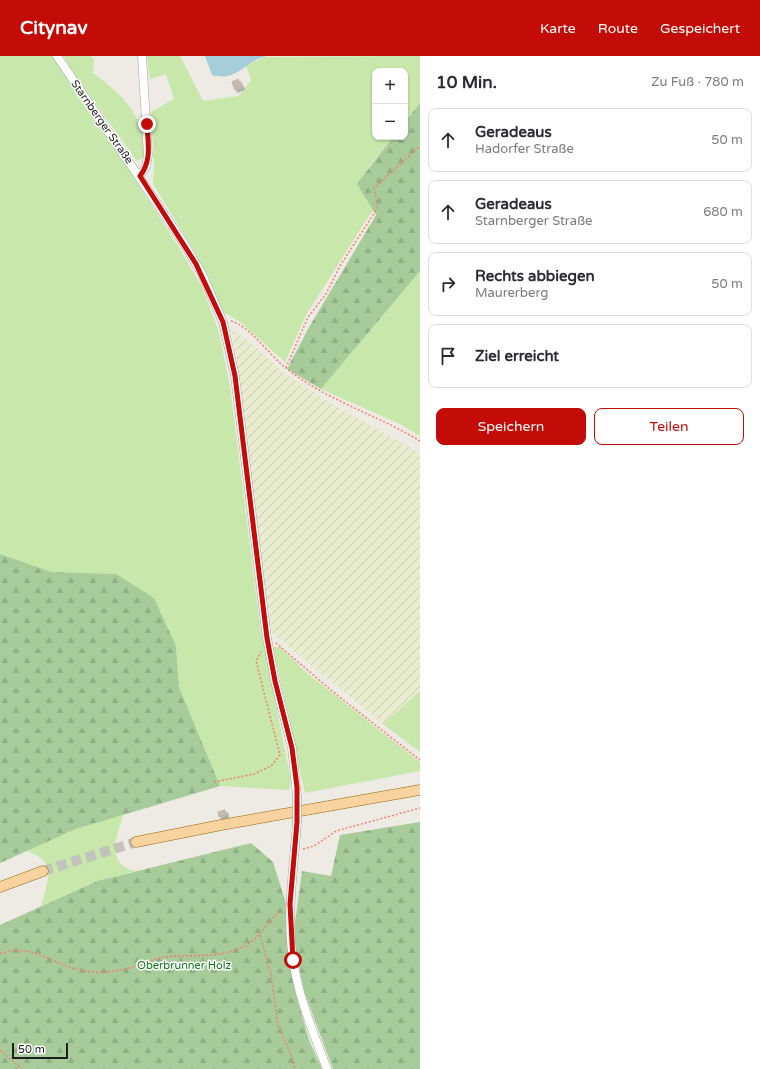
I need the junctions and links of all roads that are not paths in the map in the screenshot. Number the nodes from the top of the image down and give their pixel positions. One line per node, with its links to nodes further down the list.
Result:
1 (57, 56): 3 (street, Starnberger Straße)
2 (142, 56): 3 (street)
3 (140, 176): 8 (street, Starnberger Straße, bridge)
4 (420, 790): 5 (main road)
5 (136, 842)
6 (43, 871): 7 (main road)
7 (0, 887)
8 (328, 1069)

